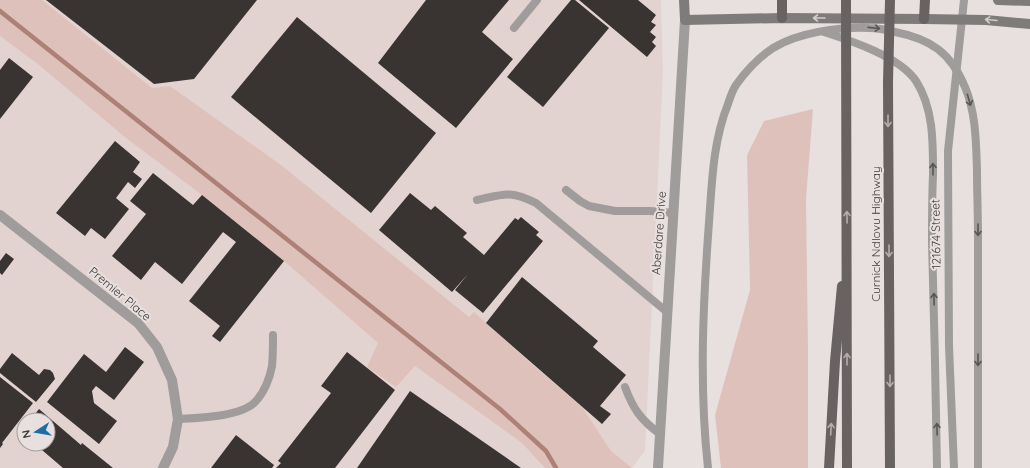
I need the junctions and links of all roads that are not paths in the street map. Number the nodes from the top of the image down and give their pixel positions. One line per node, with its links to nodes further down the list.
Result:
1 (537, 0): 14 (lane)
2 (684, 0): 12 (street, Aberdare Drive)
3 (782, 0): 10 (main road)
4 (846, 0): 20 (main road, one-way to 4)
5 (890, 0): 31 (main road, Curnick Ndlovu Highway, one-way to 31)
6 (925, 0): 11 (main road)
7 (964, 0): 33 (lane, 121674 Street)
8 (998, 0): 9 (street)
9 (1030, 1)
10 (782, 18): 11 (street, one-way to 10); 12 (street)
11 (924, 19): 13 (street, one-way to 11)
12 (685, 20): 18 (street, Aberdare Drive)
13 (1030, 24)
14 (514, 28)
15 (821, 31): 28 (lane); 32 (lane, one-way to 15); 34 (lane, one-way to 34)
16 (566, 190): 18 (lane)
17 (477, 200): 21 (lane)
18 (674, 213): 21 (street, Aberdare Drive)
19 (0, 215): 24 (street, Premier Place)
20 (847, 256): 29 (main road, one-way to 20); 30 (main road, one-way to 20)
21 (667, 312): 25 (street, Aberdare Drive)
22 (273, 335): 24 (lane)
23 (625, 387): 25 (lane)
24 (178, 419): 26 (street, Premier Place)
25 (660, 434): 27 (street, Aberdare Drive)
26 (163, 468)
27 (658, 468)
28 (708, 468)
29 (829, 468)
30 (847, 468)
31 (890, 468)
32 (937, 468)
33 (954, 468)
34 (978, 468)

